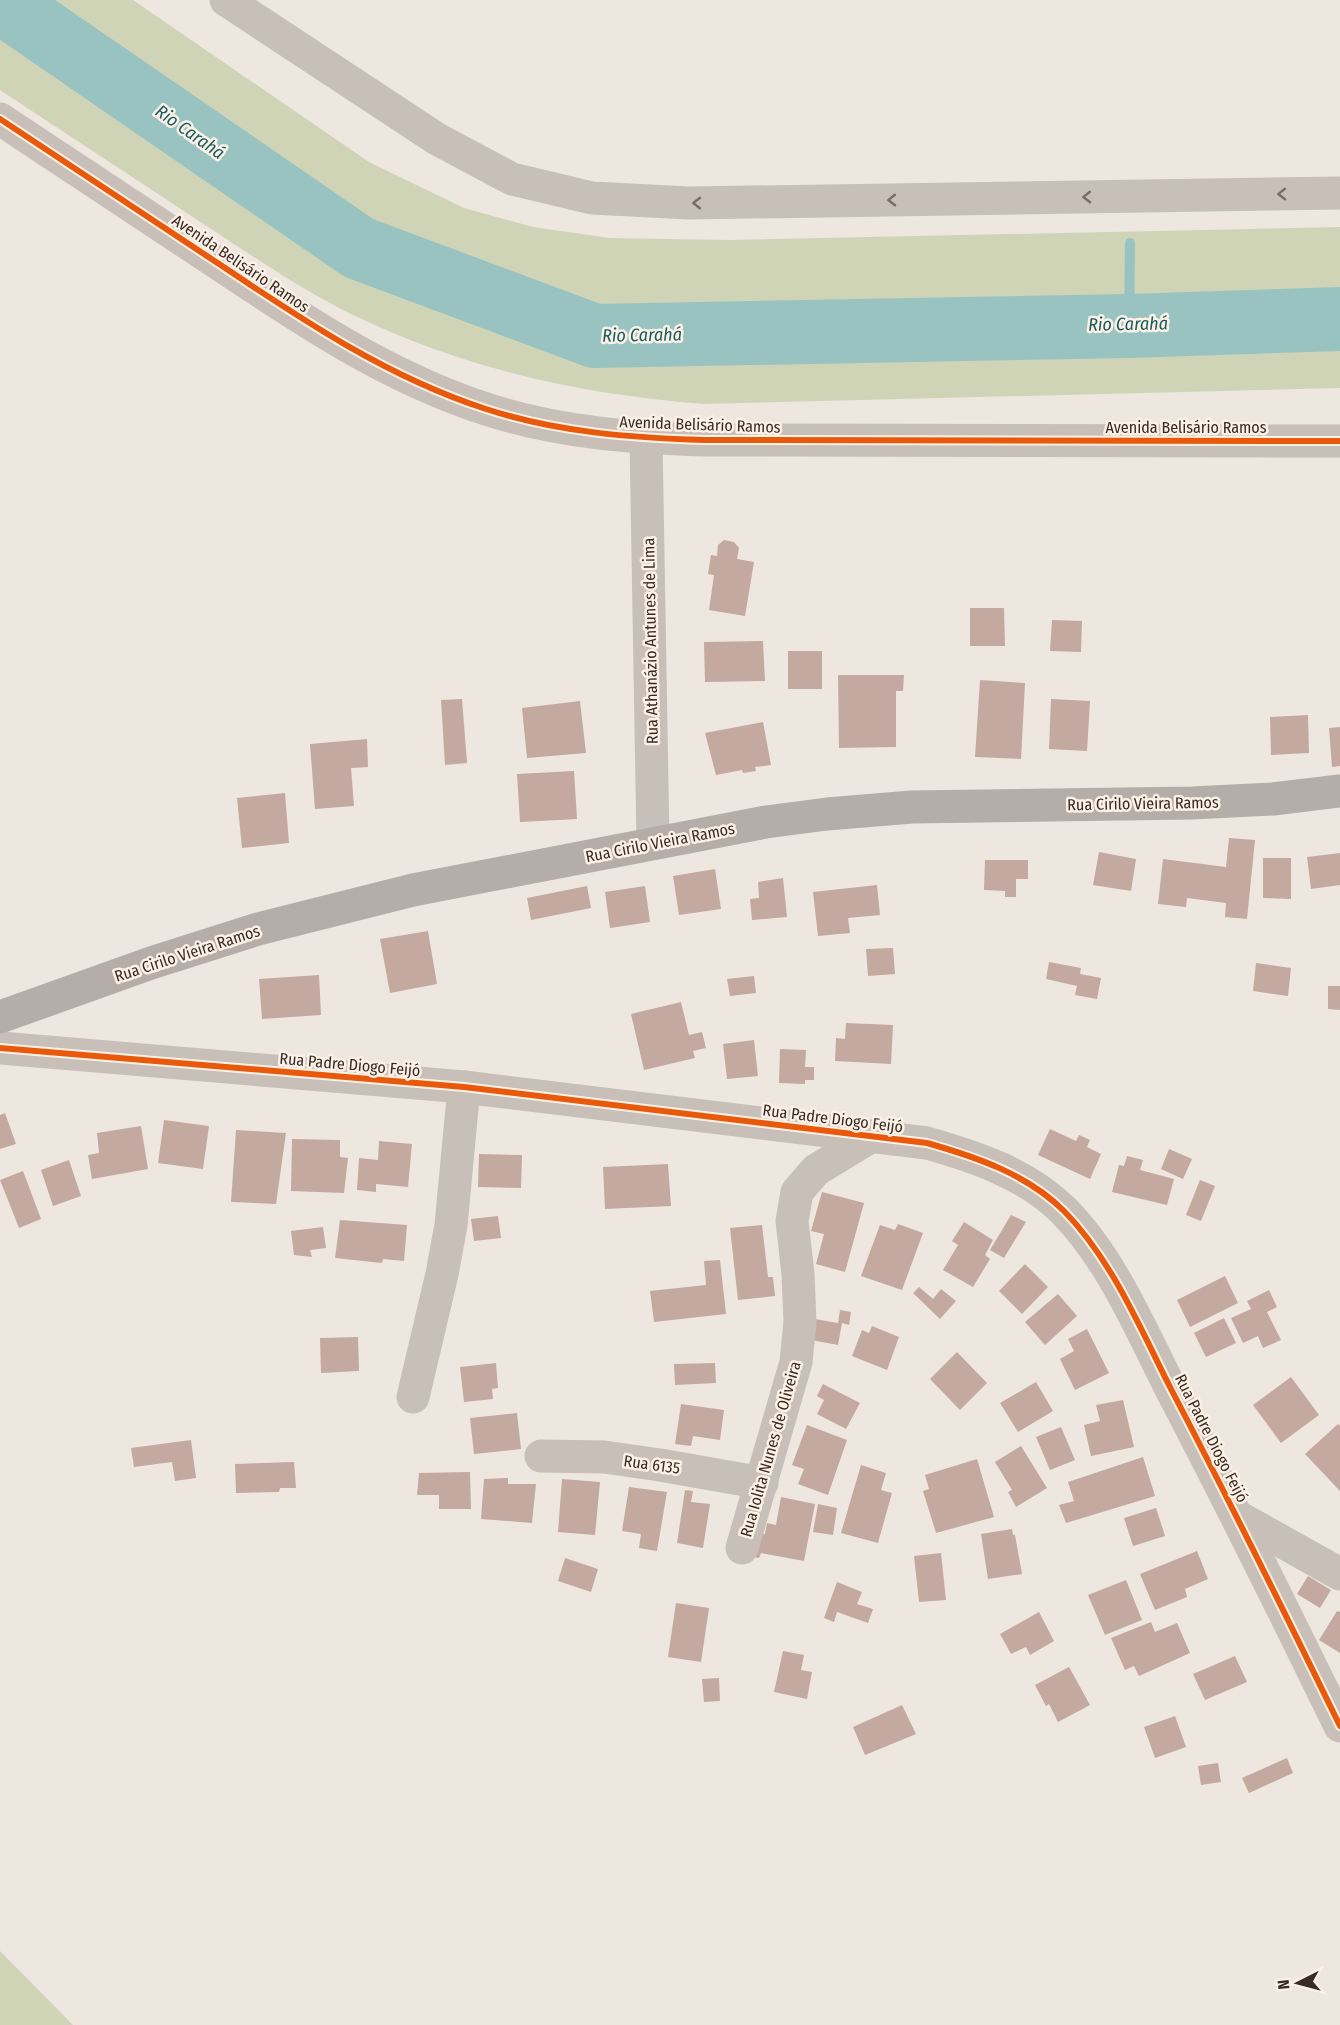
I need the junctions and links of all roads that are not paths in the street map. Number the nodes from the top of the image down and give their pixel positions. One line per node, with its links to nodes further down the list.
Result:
1 (226, 0): 3 (street, one-way to 1)
2 (0, 119): 4 (street, Avenida Belisário Ramos)
3 (1340, 193)
4 (646, 438): 5 (street, Avenida Belisário Ramos); 7 (street, Rua Athanázio Antunes de Lima)
5 (1340, 441)
6 (1340, 791): 7 (main road, Rua Cirilo Vieira Ramos)
7 (653, 843): 8 (main road, Rua Cirilo Vieira Ramos)
8 (0, 1017)
9 (0, 1048): 10 (street, Rua Padre Diogo Feijó)
10 (464, 1087): 11 (street, Rua Padre Diogo Feijó); 12 (street)
11 (872, 1136): 14 (street, Rua Iolita Nunes de Oliveira); 15 (street, Rua Padre Diogo Feijó)
12 (413, 1397)
13 (541, 1455): 14 (street, Rua 6135)
14 (762, 1483): 16 (street, Rua Iolita Nunes de Oliveira)
15 (1238, 1517): 17 (street); 18 (street, Rua Padre Diogo Feijó)
16 (742, 1548)
17 (1340, 1574)
18 (1340, 1726)

